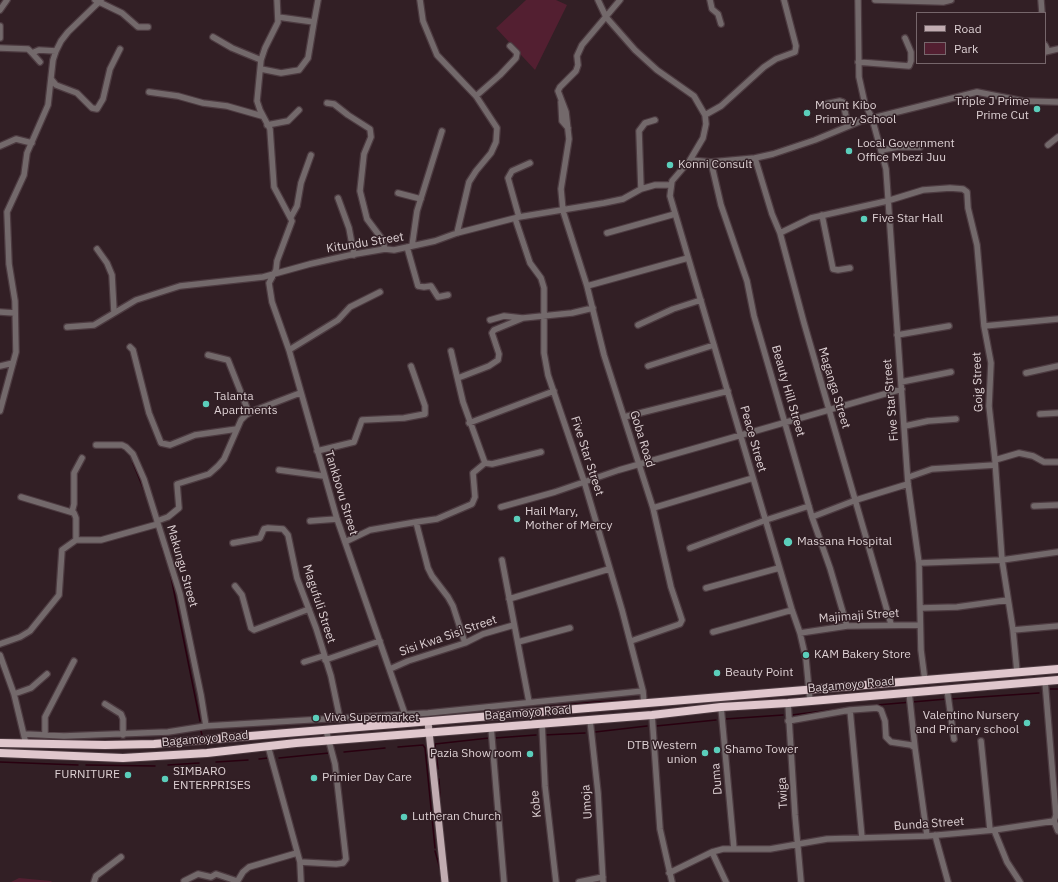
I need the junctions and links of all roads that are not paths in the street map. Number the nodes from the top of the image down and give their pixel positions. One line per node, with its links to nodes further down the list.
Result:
1 (7, 0): 15 (street)
2 (277, 0): 18 (street)
3 (318, 0): 19 (street)
4 (420, 0): 39 (street)
5 (598, 0): 17 (street)
6 (620, 0): 17 (street)
7 (710, 0): 20 (street)
8 (784, 0): 44 (street)
9 (858, 0): 35 (street, Five Star Street)
10 (875, 0): 11 (street)
11 (890, 0): 12 (street)
12 (951, 0)
13 (1041, 0): 16 (street)
14 (98, 1): 22 (street); 31 (street)
15 (0, 10)
16 (1042, 12)
17 (606, 17): 44 (street); 68 (street, Goba Road)
18 (278, 18): 19 (street); 33 (street)
19 (314, 22): 36 (street)
20 (721, 24)
21 (0, 26): 24 (street)
22 (148, 27)
23 (213, 37): 33 (street)
24 (0, 38)
25 (906, 38): 35 (street)
26 (510, 46): 39 (street)
27 (0, 48): 32 (street)
28 (120, 49): 37 (street)
29 (1046, 49): 30 (street)
30 (1058, 49)
31 (56, 51): 32 (street); 37 (street)
32 (32, 53): 34 (street)
33 (261, 60): 36 (street)
34 (40, 62)
35 (858, 62): 46 (street, Five Star Street)
36 (261, 69): 45 (street)
37 (52, 80): 52 (street)
38 (149, 92): 45 (street)
39 (476, 96): 73 (street)
40 (1058, 102): 46 (street)
41 (327, 103): 78 (street)
42 (821, 105): 49 (street)
43 (299, 110): 48 (street)
44 (705, 115): 59 (street)
45 (262, 116): 48 (street)
46 (872, 118): 49 (street); 56 (street, Five Star Street)
47 (655, 120): 63 (street)
48 (267, 125): 71 (street)
49 (848, 126): 58 (street)
50 (442, 131): 66 (street)
51 (1058, 137): 53 (street)
52 (32, 143): 54 (street); 90 (street)
53 (1048, 145)
54 (0, 146)
55 (920, 147): 56 (street)
56 (881, 150): 67 (street, Five Star Street)
57 (310, 155): 71 (street, Tankbovu Street)
58 (755, 158): 60 (street); 75 (street, Maganga Street)
59 (690, 160): 60 (street); 62 (street)
60 (711, 162): 125 (street, Beauty Hill Street)
61 (530, 163): 72 (street, Five Star Street)
62 (670, 185): 63 (street, Kitundu Street); 69 (street, Peace Street)
63 (641, 189): 68 (street, Kitundu Street)
64 (398, 193): 66 (street)
65 (338, 198): 79 (street)
66 (421, 200): 76 (street)
67 (887, 200): 70 (street); 97 (street, Goig Street); 99 (street, Five Star Street)
68 (563, 211): 72 (street, Kitundu Street); 83 (street, Goba Road)
69 (675, 214): 74 (street); 80 (street, Peace Street)
70 (822, 215): 75 (street); 81 (street)
71 (291, 217): 82 (street, Tankbovu Street)
72 (517, 218): 73 (street, Kitundu Street); 91 (street, Five Star Street)
73 (457, 233): 76 (street, Kitundu Street)
74 (607, 233)
75 (780, 233): 117 (street, Maganga Street)
76 (410, 247): 78 (street, Kitundu Street); 85 (street)
77 (97, 249): 89 (street)
78 (385, 249): 79 (street, Kitundu Street)
79 (354, 255): 82 (street, Kitundu Street)
80 (688, 258): 83 (street); 86 (street, Peace Street)
81 (850, 268)
82 (273, 274): 89 (street, Kitundu Street); 102 (street, Tankbovu Street)
83 (587, 286): 87 (street, Goba Road)
84 (380, 292): 102 (street)
85 (448, 295)
86 (701, 300): 95 (street); 100 (street, Peace Street)
87 (593, 308): 91 (street); 122 (street, Goba Road)
88 (0, 312): 90 (street)
89 (114, 312): 98 (street, Kitundu Street)
90 (15, 314): 105 (street)
91 (545, 316): 92 (street); 115 (street, Five Star Street)
92 (523, 318): 94 (street); 112 (street)
93 (1058, 319): 97 (street)
94 (490, 320)
95 (638, 325)
96 (949, 326): 99 (street)
97 (984, 326): 135 (street, Goig Street)
98 (67, 327)
99 (897, 335): 113 (street, Five Star Street)
100 (714, 345): 108 (street); 114 (street, Peace Street)
101 (130, 347): 127 (street)
102 (289, 350): 116 (street, Tankbovu Street)
103 (451, 351): 112 (street)
104 (208, 355): 119 (street)
105 (13, 363): 106 (street); 118 (street)
106 (0, 366)
107 (411, 366): 130 (street)
108 (648, 366)
109 (1058, 366): 111 (street)
110 (951, 372): 113 (street)
111 (1026, 373)
112 (458, 378): 124 (street)
113 (902, 385): 117 (street); 126 (street, Five Star Street)
114 (728, 391): 122 (street); 128 (street, Peace Street)
115 (554, 392): 124 (street); 141 (street, Five Star Street)
116 (300, 393): 119 (street); 130 (street, Tankbovu Street)
117 (829, 410): 125 (street); 144 (street, Maganga Street)
118 (0, 411)
119 (249, 413): 127 (street)
120 (1040, 414): 121 (street)
121 (1058, 414)
122 (624, 417): 136 (street, Goba Road)
123 (956, 419): 126 (street)
124 (470, 423): 134 (street)
125 (785, 423): 128 (street); 146 (street, Beauty Hill Street)
126 (905, 426): 139 (street, Five Star Street)
127 (237, 429): 156 (street)
128 (740, 435): 136 (street); 140 (street, Peace Street)
129 (96, 445): 156 (street, Makungu Street)
130 (317, 450): 138 (street, Tankbovu Street)
131 (541, 452): 134 (street)
132 (82, 458): 150 (street)
133 (1058, 462): 135 (street)
134 (485, 463): 155 (street)
135 (995, 463): 139 (street); 163 (street, Goig Street)
136 (638, 465): 141 (street); 149 (street, Goba Road)
137 (279, 470): 138 (street)
138 (324, 476): 152 (street, Tankbovu Street)
139 (909, 477): 142 (street, Five Star Street)
140 (753, 478): 149 (street); 153 (street, Peace Street)
141 (584, 481): 148 (street); 166 (street, Five Star Street)
142 (908, 484): 144 (street); 164 (street, Five Star Street)
143 (21, 497): 150 (street)
144 (856, 500): 151 (street); 174 (street, Maganga Street)
145 (1058, 505): 147 (street)
146 (809, 506): 151 (street, Beauty Hill Street); 153 (street)
147 (1034, 506)
148 (501, 507)
149 (653, 508): 183 (street, Goba Road)
150 (72, 512): 157 (street)
151 (812, 517): 177 (street, Beauty Hill Street)
152 (337, 519): 154 (street); 158 (street, Tankbovu Street)
153 (766, 520): 160 (street); 165 (street, Peace Street)
154 (310, 521)
155 (416, 522): 158 (street); 186 (street)
156 (158, 523): 157 (street); 220 (street, Makungu Street)
157 (76, 540): 187 (street)
158 (345, 542): 184 (street, Tankbovu Street)
159 (233, 543): 172 (street, Magufuli Street)
160 (690, 548)
161 (1058, 552): 163 (street)
162 (502, 560): 169 (street)
163 (1002, 560): 164 (street); 170 (street, Goig Street)
164 (919, 563): 171 (street, Five Star Street)
165 (780, 568): 168 (street); 173 (street, Peace Street)
166 (609, 569): 169 (street); 183 (street, Five Star Street)
167 (235, 586): 172 (street)
168 (706, 588)
169 (509, 600): 175 (street)
170 (1008, 600): 171 (street); 180 (street, Goig Street)
171 (921, 608): 176 (street, Five Star Street)
172 (309, 609): 189 (street, Magufuli Street)
173 (792, 610): 181 (street); 182 (street, Peace Street)
174 (891, 624): 176 (street, Majimaji Street); 177 (street, Majimaji Street)
175 (514, 625): 185 (street); 186 (street, Sisi Kwa Sisi Street)
176 (920, 625): 197 (street, Five Star Street)
177 (848, 626): 182 (street, Majimaji Street)
178 (1058, 626): 180 (street)
179 (570, 628): 185 (street)
180 (1013, 630): 194 (street, Goig Street)
181 (712, 632)
182 (800, 633): 200 (street, Peace Street)
183 (630, 640): 201 (street, Five Star Street)
184 (380, 641): 189 (street); 192 (street, Tankbovu Street)
185 (518, 642): 205 (street)
186 (465, 643): 192 (street, Sisi Kwa Sisi Street)
187 (0, 644)
188 (0, 655): 203 (street)
189 (324, 658): 191 (street); 214 (street, Magufuli Street)
190 (74, 661): 225 (street)
191 (304, 662)
192 (390, 669): 211 (street, Tankbovu Street)
193 (1058, 669): 194 (highway, Bagamoyo Road)
194 (1017, 672): 197 (highway, Bagamoyo Road)
195 (46, 674): 203 (street)
196 (1058, 680): 198 (highway, Bagamoyo Road)
197 (926, 681): 200 (highway, Bagamoyo Road)
198 (1045, 681): 199 (highway, Bagamoyo Road); 228 (street)
199 (947, 689): 202 (highway, Bagamoyo Road); 229 (street)
200 (809, 690): 204 (street, Peace Street); 206 (highway, Bagamoyo Road)
201 (643, 691): 205 (street); 206 (street, Five Star Street)
202 (909, 692): 204 (highway, Bagamoyo Road); 235 (street)
203 (14, 694): 224 (street)
204 (810, 701): 207 (highway, Bagamoyo Road)
205 (529, 702): 211 (street)
206 (644, 703): 217 (highway, Bagamoyo Road)
207 (788, 703): 209 (highway, Bagamoyo Road); 216 (street, Twiga)
208 (105, 704): 226 (street)
209 (722, 707): 212 (highway, Bagamoyo Road); 245 (street, Duma)
210 (850, 710): 216 (street); 235 (street); 243 (street)
211 (406, 714): 213 (street)
212 (652, 715): 215 (highway, Bagamoyo Road); 250 (street)
213 (389, 716): 214 (street); 218 (street)
214 (340, 719): 220 (street)
215 (590, 720): 219 (highway, Bagamoyo Road); 251 (street, Umoja)
216 (788, 721): 244 (street, Twiga)
217 (428, 722): 218 (highway, Bagamoyo Road); 223 (main road)
218 (390, 724): 222 (highway, Bagamoyo Road)
219 (542, 724): 221 (highway, Bagamoyo Road); 258 (street, Kobe)
220 (206, 726): 226 (street)
221 (492, 727): 223 (highway, Bagamoyo Road); 257 (street)
222 (326, 730): 230 (street); 233 (highway, Bagamoyo Road)
223 (428, 733): 230 (highway, Bagamoyo Road); 256 (main road)
224 (25, 734): 225 (street); 233 (street)
225 (45, 735): 226 (street)
226 (124, 735)
227 (1058, 737): 228 (street)
228 (1050, 738): 237 (street)
229 (954, 739)
230 (328, 741): 234 (highway, Bagamoyo Road); 249 (street)
231 (981, 741): 239 (street)
232 (0, 743): 233 (highway, Bagamoyo Road)
233 (26, 744)
234 (268, 746): 236 (highway, Bagamoyo Road); 247 (street)
235 (915, 748): 242 (street)
236 (0, 753)
237 (1057, 804): 238 (street)
238 (1054, 821): 239 (street, Bunda Street); 240 (street)
239 (992, 830): 241 (street, Bunda Street); 264 (street)
240 (1058, 831)
241 (935, 835): 242 (street, Bunda Street); 263 (street)
242 (927, 836): 243 (street, Bunda Street)
243 (862, 838): 244 (street, Bunda Street)
244 (798, 845): 245 (street, Bunda Street); 262 (street, Twiga)
245 (734, 848): 246 (street, Bunda Street)
246 (712, 852): 250 (street, Bunda Street); 261 (street)
247 (297, 853): 249 (street); 254 (street)
248 (121, 856): 253 (street)
249 (300, 862): 255 (street)
250 (669, 873): 260 (street)
251 (603, 879): 259 (street)
252 (184, 881): 254 (street)
253 (94, 882)
254 (237, 882)
255 (301, 882)
256 (445, 882)
257 (504, 882)
258 (556, 882)
259 (579, 882)
260 (672, 882)
261 (726, 882)
262 (801, 882)
263 (948, 882)
264 (1020, 882)

